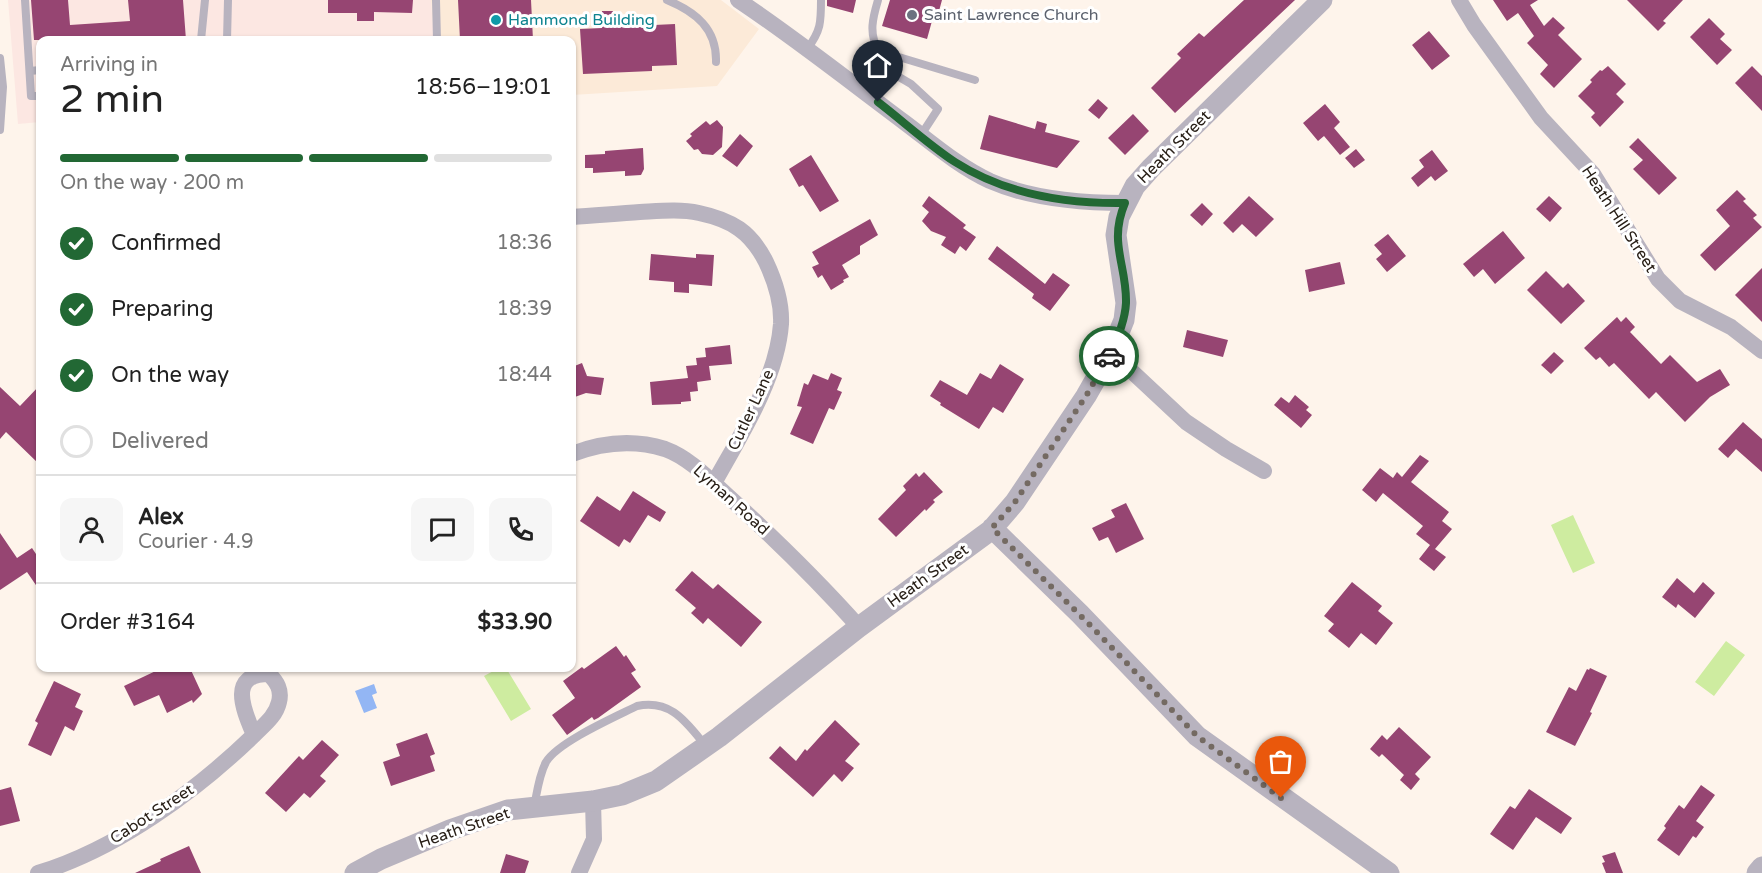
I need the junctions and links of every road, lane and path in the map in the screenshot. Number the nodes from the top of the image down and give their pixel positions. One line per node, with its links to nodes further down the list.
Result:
1 (25, 0): 20 (lane)
2 (205, 0): 11 (lane)
3 (228, 0): 12 (lane)
4 (436, 0): 13 (lane)
5 (667, 0): 17 (lane)
6 (738, 0): 14 (street)
7 (821, 0): 14 (lane)
8 (878, 0): 15 (lane)
9 (1322, 0): 26 (street, Heath Street)
10 (1459, 0): 28 (street, Heath Hill Street)
11 (201, 36)
12 (227, 36)
13 (437, 36)
14 (807, 49): 22 (street)
15 (879, 51): 18 (lane); 21 (lane)
16 (0, 58): 24 (lane)
17 (716, 62)
18 (875, 63): 22 (lane); 25 (lane)
19 (36, 70): 20 (lane)
20 (30, 71): 23 (lane)
21 (975, 80)
22 (861, 90): 25 (street)
23 (36, 96)
24 (0, 130)
25 (921, 135): 26 (street)
26 (1125, 203): 29 (street, Heath Street)
27 (576, 217): 32 (street, Cutler Lane)
28 (1762, 351)
29 (1111, 352): 31 (street); 33 (street, Heath Street)
30 (576, 452): 32 (street, Lyman Road)
31 (1264, 471)
32 (714, 483): 34 (street, Lyman Road)
33 (992, 528): 34 (street, Heath Street); 43 (street)
34 (859, 627): 36 (street, Heath Street)
35 (254, 735): 40 (street, Cabot Street)
36 (706, 746): 37 (street, Heath Street); 38 (lane)
37 (593, 801): 38 (street, Heath Street); 42 (street)
38 (534, 807): 41 (street, Heath Street)
39 (1762, 867): 44 (street)
40 (38, 873)
41 (355, 873)
42 (579, 873)
43 (1389, 873)
44 (1757, 873)

